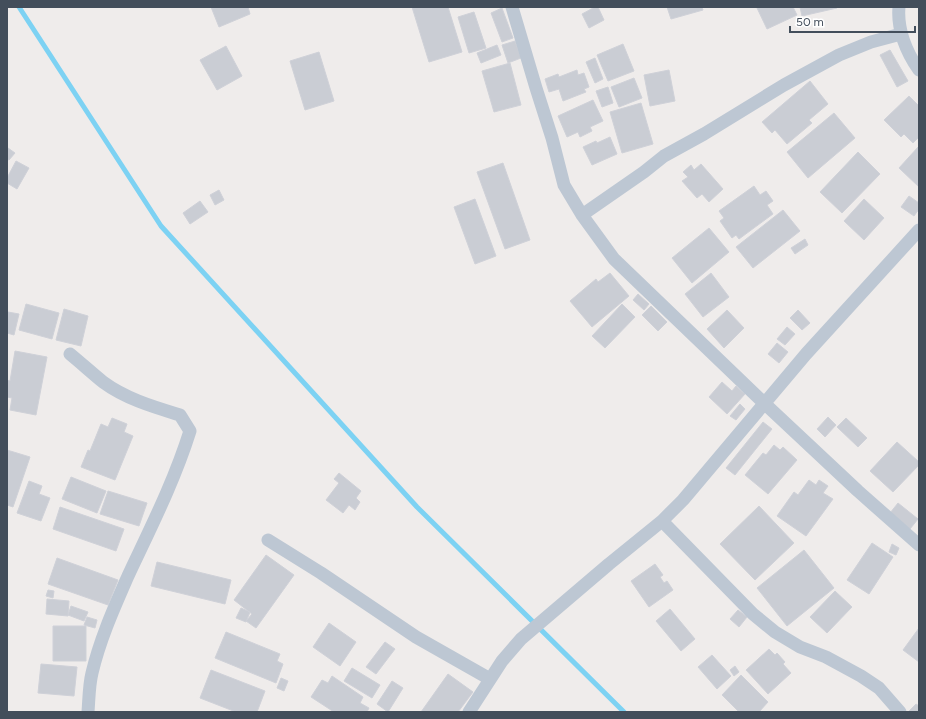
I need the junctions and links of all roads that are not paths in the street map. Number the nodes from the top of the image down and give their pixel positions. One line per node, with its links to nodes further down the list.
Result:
1 (512, 7): 5 (street)
2 (900, 7): 3 (street)
3 (901, 34): 4 (street); 5 (street)
4 (919, 70)
5 (582, 215): 8 (street)
6 (919, 230): 8 (street)
7 (70, 354): 13 (street)
8 (764, 404): 9 (street); 11 (street)
9 (662, 521): 12 (street); 15 (street)
10 (268, 540): 12 (street)
11 (919, 545)
12 (490, 679): 14 (street)
13 (88, 712)
14 (469, 712)
15 (900, 712)

